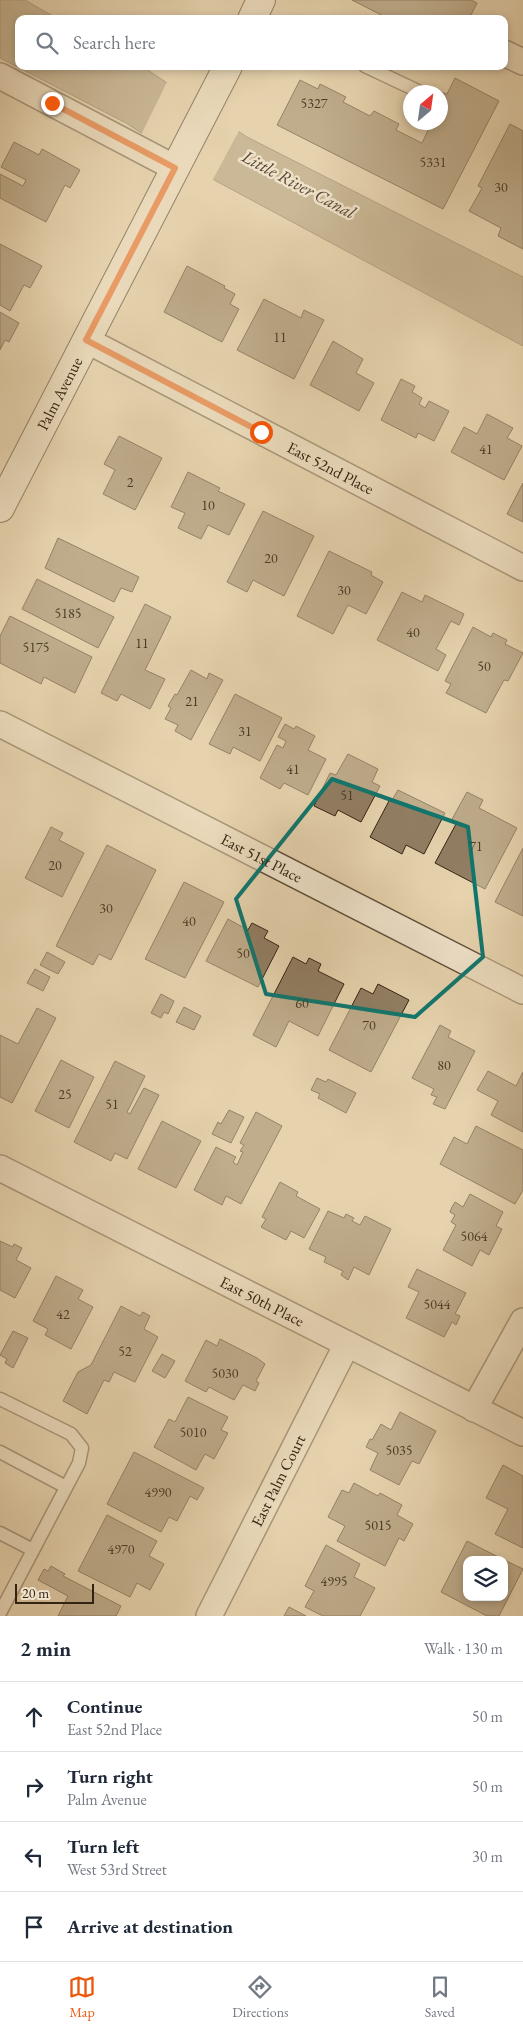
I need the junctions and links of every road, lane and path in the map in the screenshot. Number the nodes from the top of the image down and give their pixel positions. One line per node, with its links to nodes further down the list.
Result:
1 (508, 55): 2 (street)
2 (523, 62)
3 (226, 70): 7 (main road, Palm Avenue)
4 (374, 70): 6 (lane)
5 (0, 76): 7 (street)
6 (405, 85)
7 (176, 166): 8 (main road, Palm Avenue)
8 (86, 340): 9 (main road, Palm Avenue); 10 (street, East 52nd Place)
9 (1, 503)
10 (523, 568)
11 (0, 724): 12 (street, East 51st Place)
12 (523, 991)
13 (0, 1168): 15 (street, East 50th Place)
14 (523, 1321): 17 (street)
15 (347, 1344): 17 (street, East 50th Place); 24 (street, East Palm Court)
16 (0, 1399): 20 (lane)
17 (474, 1409): 18 (street, East 50th Place)
18 (523, 1433)
19 (0, 1452): 20 (lane)
20 (66, 1487): 22 (lane)
21 (0, 1533): 22 (lane)
22 (33, 1550): 23 (lane)
23 (1, 1608)
24 (209, 1616)

